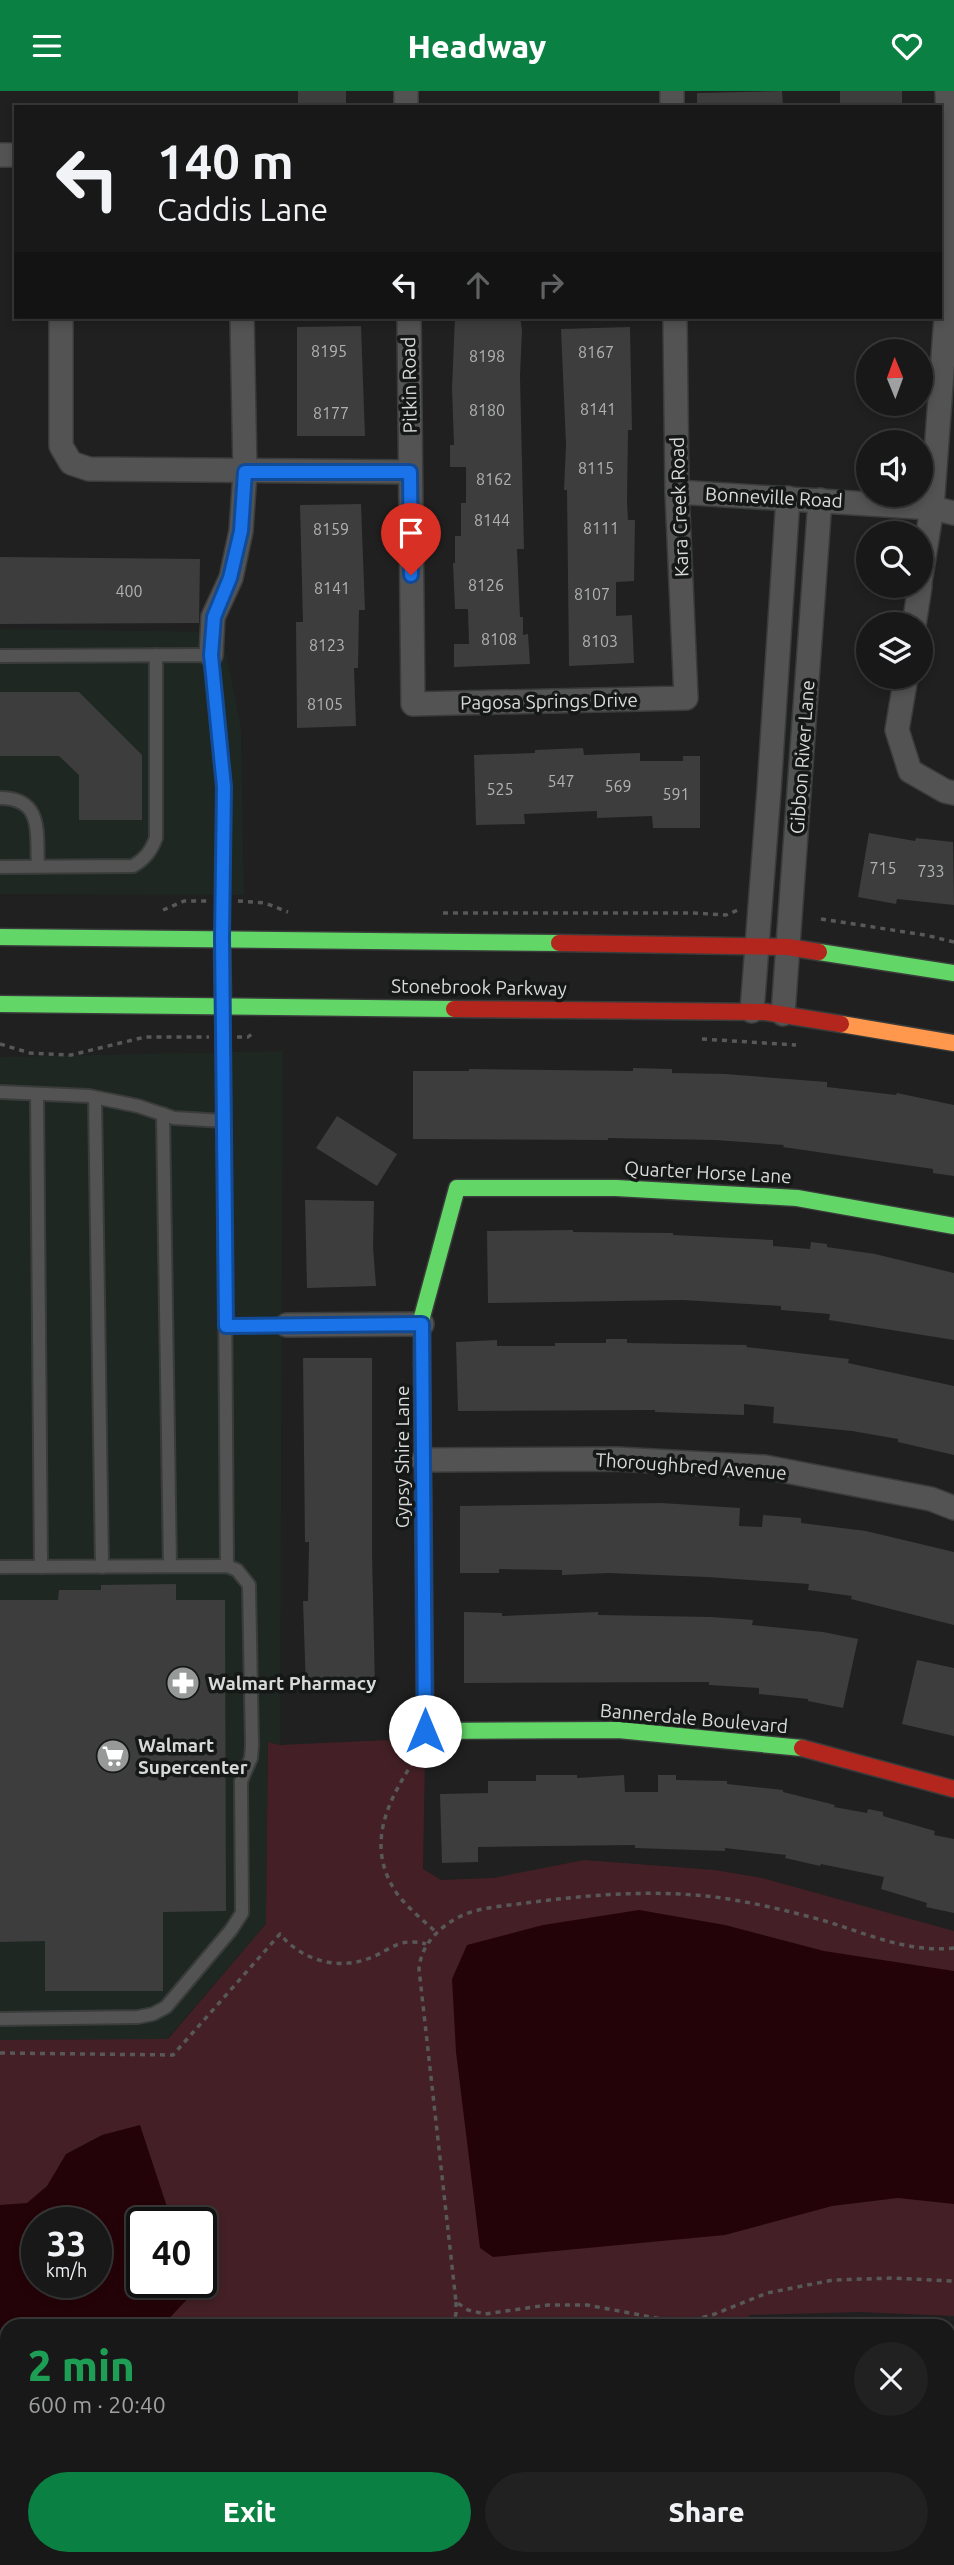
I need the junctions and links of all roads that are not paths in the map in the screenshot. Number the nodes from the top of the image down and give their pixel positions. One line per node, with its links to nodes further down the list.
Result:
1 (947, 91): 11 (street)
2 (61, 319): 6 (street)
3 (242, 319): 6 (street)
4 (409, 319): 7 (street, Pitkin Road)
5 (675, 319): 8 (street, Kara Creek Road)
6 (245, 472): 7 (street); 14 (street)
7 (410, 472): 18 (street, Pitkin Road)
8 (677, 492): 9 (street, Bonneville Road); 17 (street, Kara Creek Road)
9 (788, 498): 10 (street, Bonneville Road); 25 (street, Gibbon River Lane)
10 (820, 500): 11 (street, Bonneville Road); 26 (street, Gibbon River Lane)
11 (943, 510): 12 (street)
12 (933, 542)
13 (156, 655): 14 (lane); 15 (lane); 21 (lane)
14 (211, 655): 24 (lane)
15 (0, 656)
16 (904, 689): 19 (street)
17 (686, 698): 18 (street, Pagosa Springs Drive)
18 (413, 704)
19 (954, 793)
20 (0, 798): 21 (lane)
21 (38, 866): 22 (lane)
22 (0, 867)
23 (0, 937): 24 (main road)
24 (222, 938): 25 (main road); 29 (main road)
25 (757, 946): 26 (main road); 30 (street, Gibbon River Lane)
26 (788, 947): 27 (main road); 31 (street, Gibbon River Lane)
27 (954, 973)
28 (0, 1004): 29 (main road, Stonebrook Parkway)
29 (223, 1005): 30 (main road, Stonebrook Parkway); 37 (lane)
30 (752, 1011): 31 (main road, Stonebrook Parkway)
31 (783, 1014): 32 (main road, Stonebrook Parkway)
32 (954, 1043)
33 (0, 1092): 34 (lane)
34 (37, 1094): 35 (lane); 48 (lane)
35 (95, 1098): 36 (lane); 49 (lane)
36 (163, 1114): 37 (lane); 45 (lane)
37 (224, 1121): 42 (lane)
38 (457, 1188): 39 (main road, Quarter Horse Lane); 40 (main road, Gypsy Shire Lane)
39 (954, 1226)
40 (422, 1324): 41 (street); 43 (main road, Gypsy Shire Lane)
41 (287, 1325): 42 (lane)
42 (226, 1326): 46 (lane)
43 (423, 1460): 44 (street, Thoroughbred Avenue); 50 (main road, Gypsy Shire Lane)
44 (954, 1508)
45 (170, 1566): 46 (lane); 49 (lane)
46 (227, 1566): 52 (lane)
47 (0, 1567): 48 (lane)
48 (41, 1567): 49 (lane)
49 (102, 1567)
50 (429, 1731): 51 (main road, Bannerdale Boulevard)
51 (954, 1789)
52 (0, 2019)

